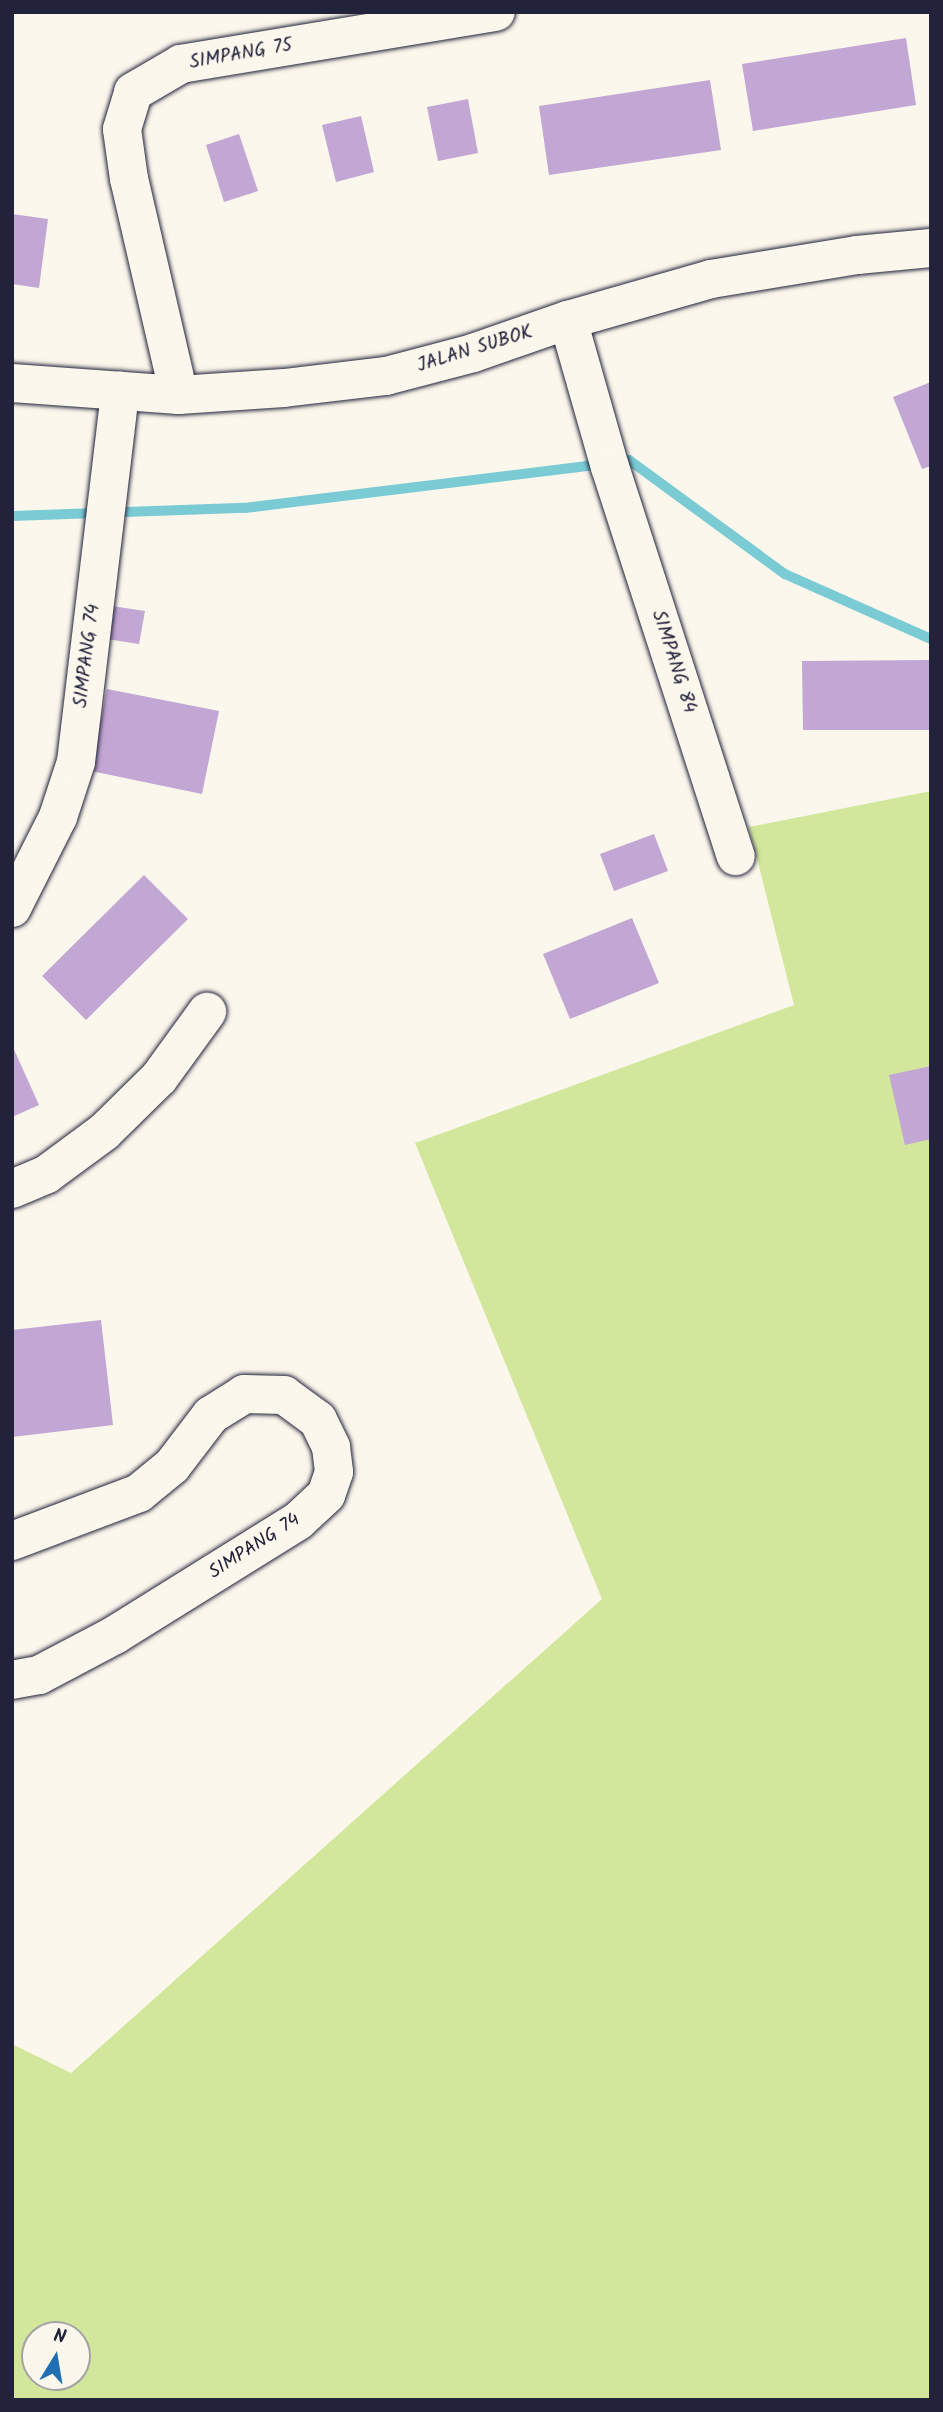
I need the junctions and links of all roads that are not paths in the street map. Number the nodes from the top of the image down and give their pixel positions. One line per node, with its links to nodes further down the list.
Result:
1 (496, 12): 2 (street, SIMPANG 75)
2 (490, 13): 7 (street, SIMPANG 75)
3 (931, 248): 4 (street, JALAN SUBOK)
4 (568, 320): 7 (street, JALAN SUBOK); 8 (street, SIMPANG 84)
5 (12, 383): 6 (street, JALAN SUBOK)
6 (120, 391): 7 (street, JALAN SUBOK); 9 (street, SIMPANG 74)
7 (179, 395)
8 (736, 856)
9 (12, 908)
10 (207, 1012): 11 (street)
11 (12, 1189)
12 (12, 1541): 13 (street, SIMPANG 74)
13 (12, 1679)

